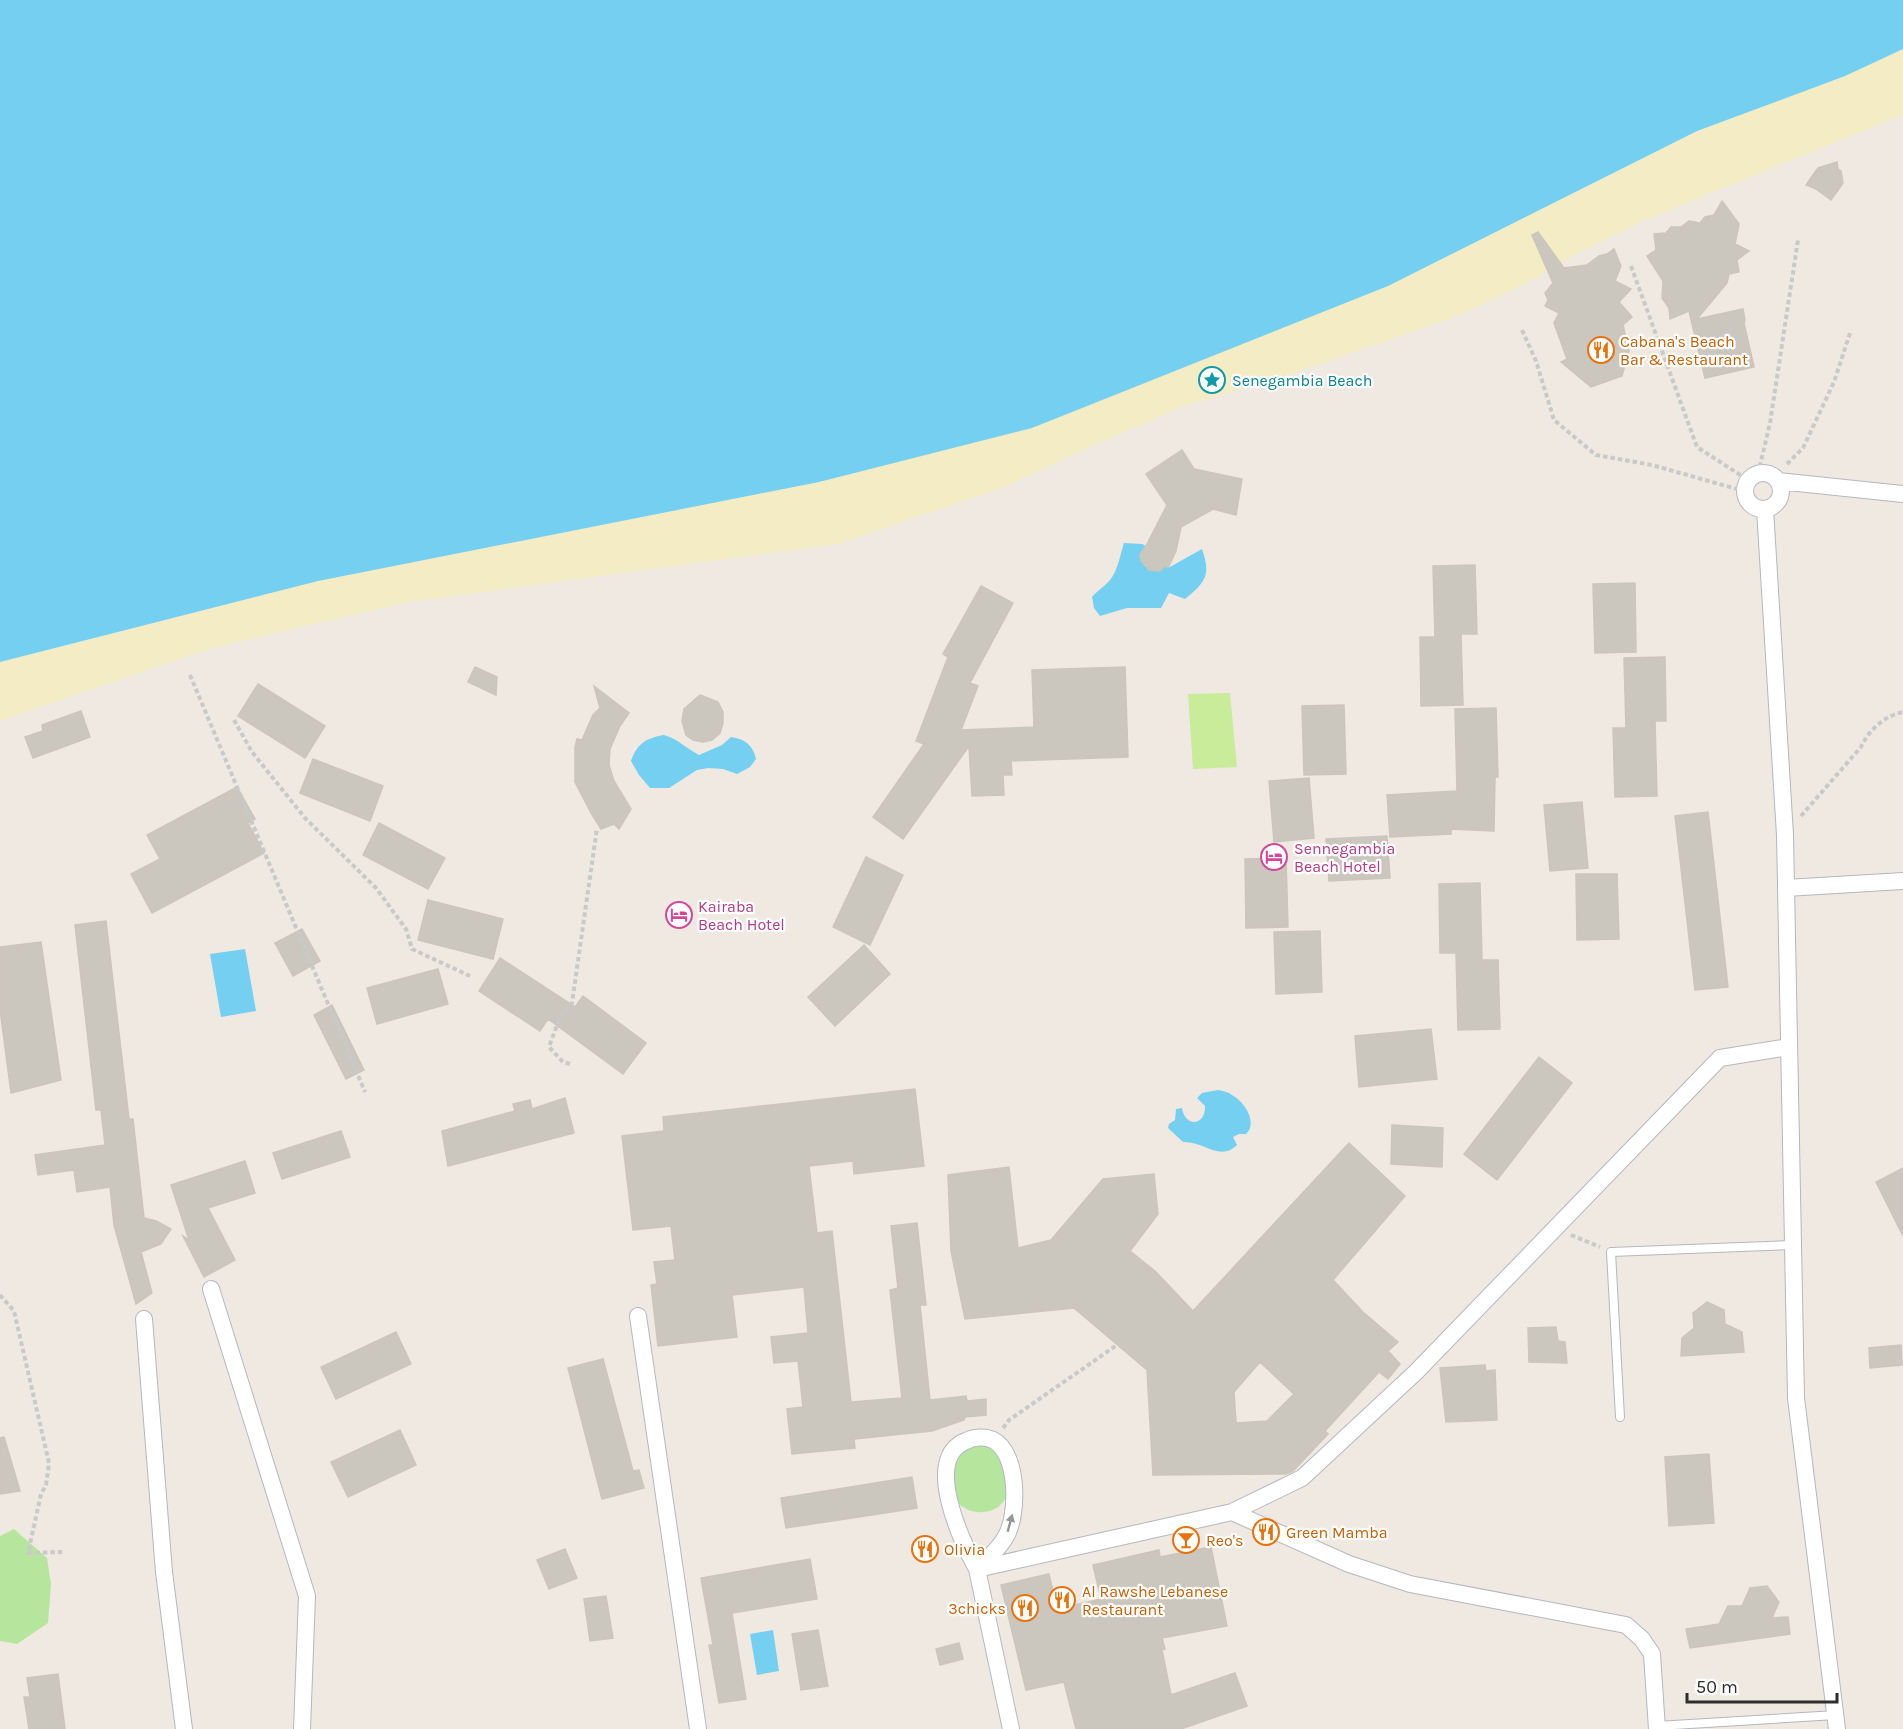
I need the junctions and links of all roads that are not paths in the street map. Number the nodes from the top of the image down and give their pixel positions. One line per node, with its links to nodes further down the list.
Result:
1 (1760, 481): 2 (street); 3 (street); 3 (street)
2 (1903, 494)
3 (1765, 509): 5 (street)
4 (1903, 881): 5 (street)
5 (1786, 888): 6 (street)
6 (1789, 1047): 7 (street); 12 (street)
7 (1793, 1245): 11 (lane); 14 (street)
8 (211, 1289): 17 (street)
9 (638, 1316): 18 (street)
10 (144, 1319): 16 (street)
11 (1620, 1417)
12 (1232, 1512): 13 (street); 15 (street)
13 (977, 1569): 13 (street, one-way to 13); 19 (street)
14 (1837, 1722): 15 (lane)
15 (1657, 1727)
16 (183, 1729)
17 (302, 1729)
18 (698, 1729)
19 (1011, 1729)

